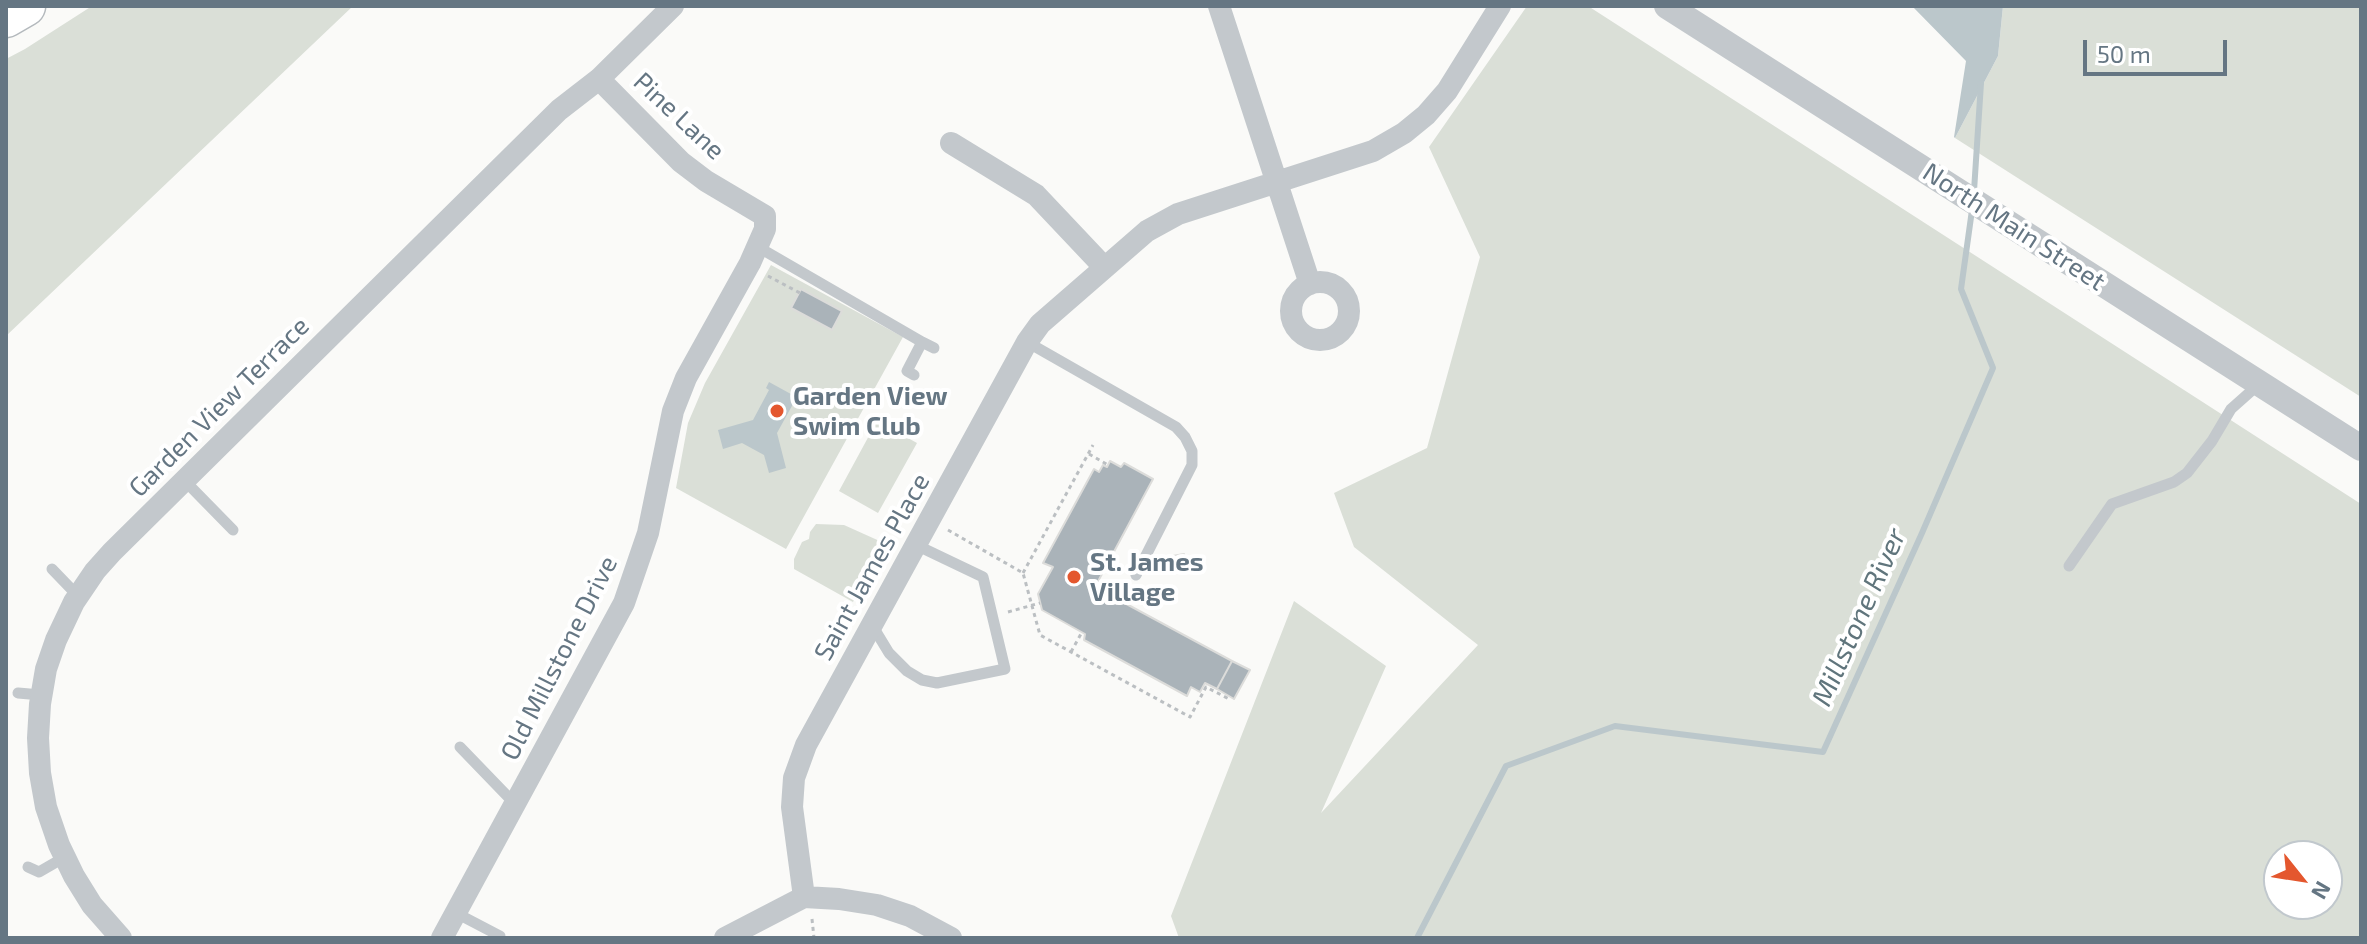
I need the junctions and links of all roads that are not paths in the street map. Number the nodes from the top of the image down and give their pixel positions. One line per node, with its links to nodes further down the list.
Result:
1 (25, 6): 6 (highway)
2 (673, 6): 7 (street, Garden View Terrace)
3 (1219, 6): 9 (street)
4 (1500, 6): 9 (street, Saint James Place)
5 (1667, 6): 18 (street, North Main Street)
6 (6, 17)
7 (599, 79): 10 (street, Pine Lane); 20 (street, Garden View Terrace)
8 (951, 143): 12 (street)
9 (1277, 183): 12 (street, Saint James Place); 13 (street)
10 (765, 216): 11 (street, Old Millstone Drive)
11 (758, 247): 14 (lane); 31 (street, Old Millstone Drive)
12 (1104, 267): 15 (street, Saint James Place)
13 (1310, 284)
14 (922, 342): 16 (lane); 17 (lane)
15 (1027, 342): 22 (street, Saint James Place); 25 (lane)
16 (934, 348)
17 (914, 375)
18 (2260, 383): 19 (street, North Main Street); 23 (lane)
19 (2361, 448)
20 (185, 481): 21 (lane); 26 (street, Garden View Terrace)
21 (233, 530)
22 (916, 545): 27 (street, Saint James Place); 27 (lane)
23 (2069, 566)
24 (52, 569): 26 (lane)
25 (1136, 575)
26 (78, 596): 29 (street, Garden View Terrace)
27 (872, 625): 34 (street, Saint James Place)
28 (18, 693): 29 (lane)
29 (41, 695): 32 (street, Garden View Terrace)
30 (460, 747): 31 (lane)
31 (515, 804): 35 (street, Old Millstone Drive)
32 (65, 857): 33 (lane); 37 (street, Garden View Terrace)
33 (28, 867)
34 (808, 908): 39 (street); 40 (street)
35 (456, 913): 36 (lane); 38 (street, Old Millstone Drive)
36 (500, 936)
37 (121, 938)
38 (442, 938)
39 (725, 938)
40 (951, 938)

